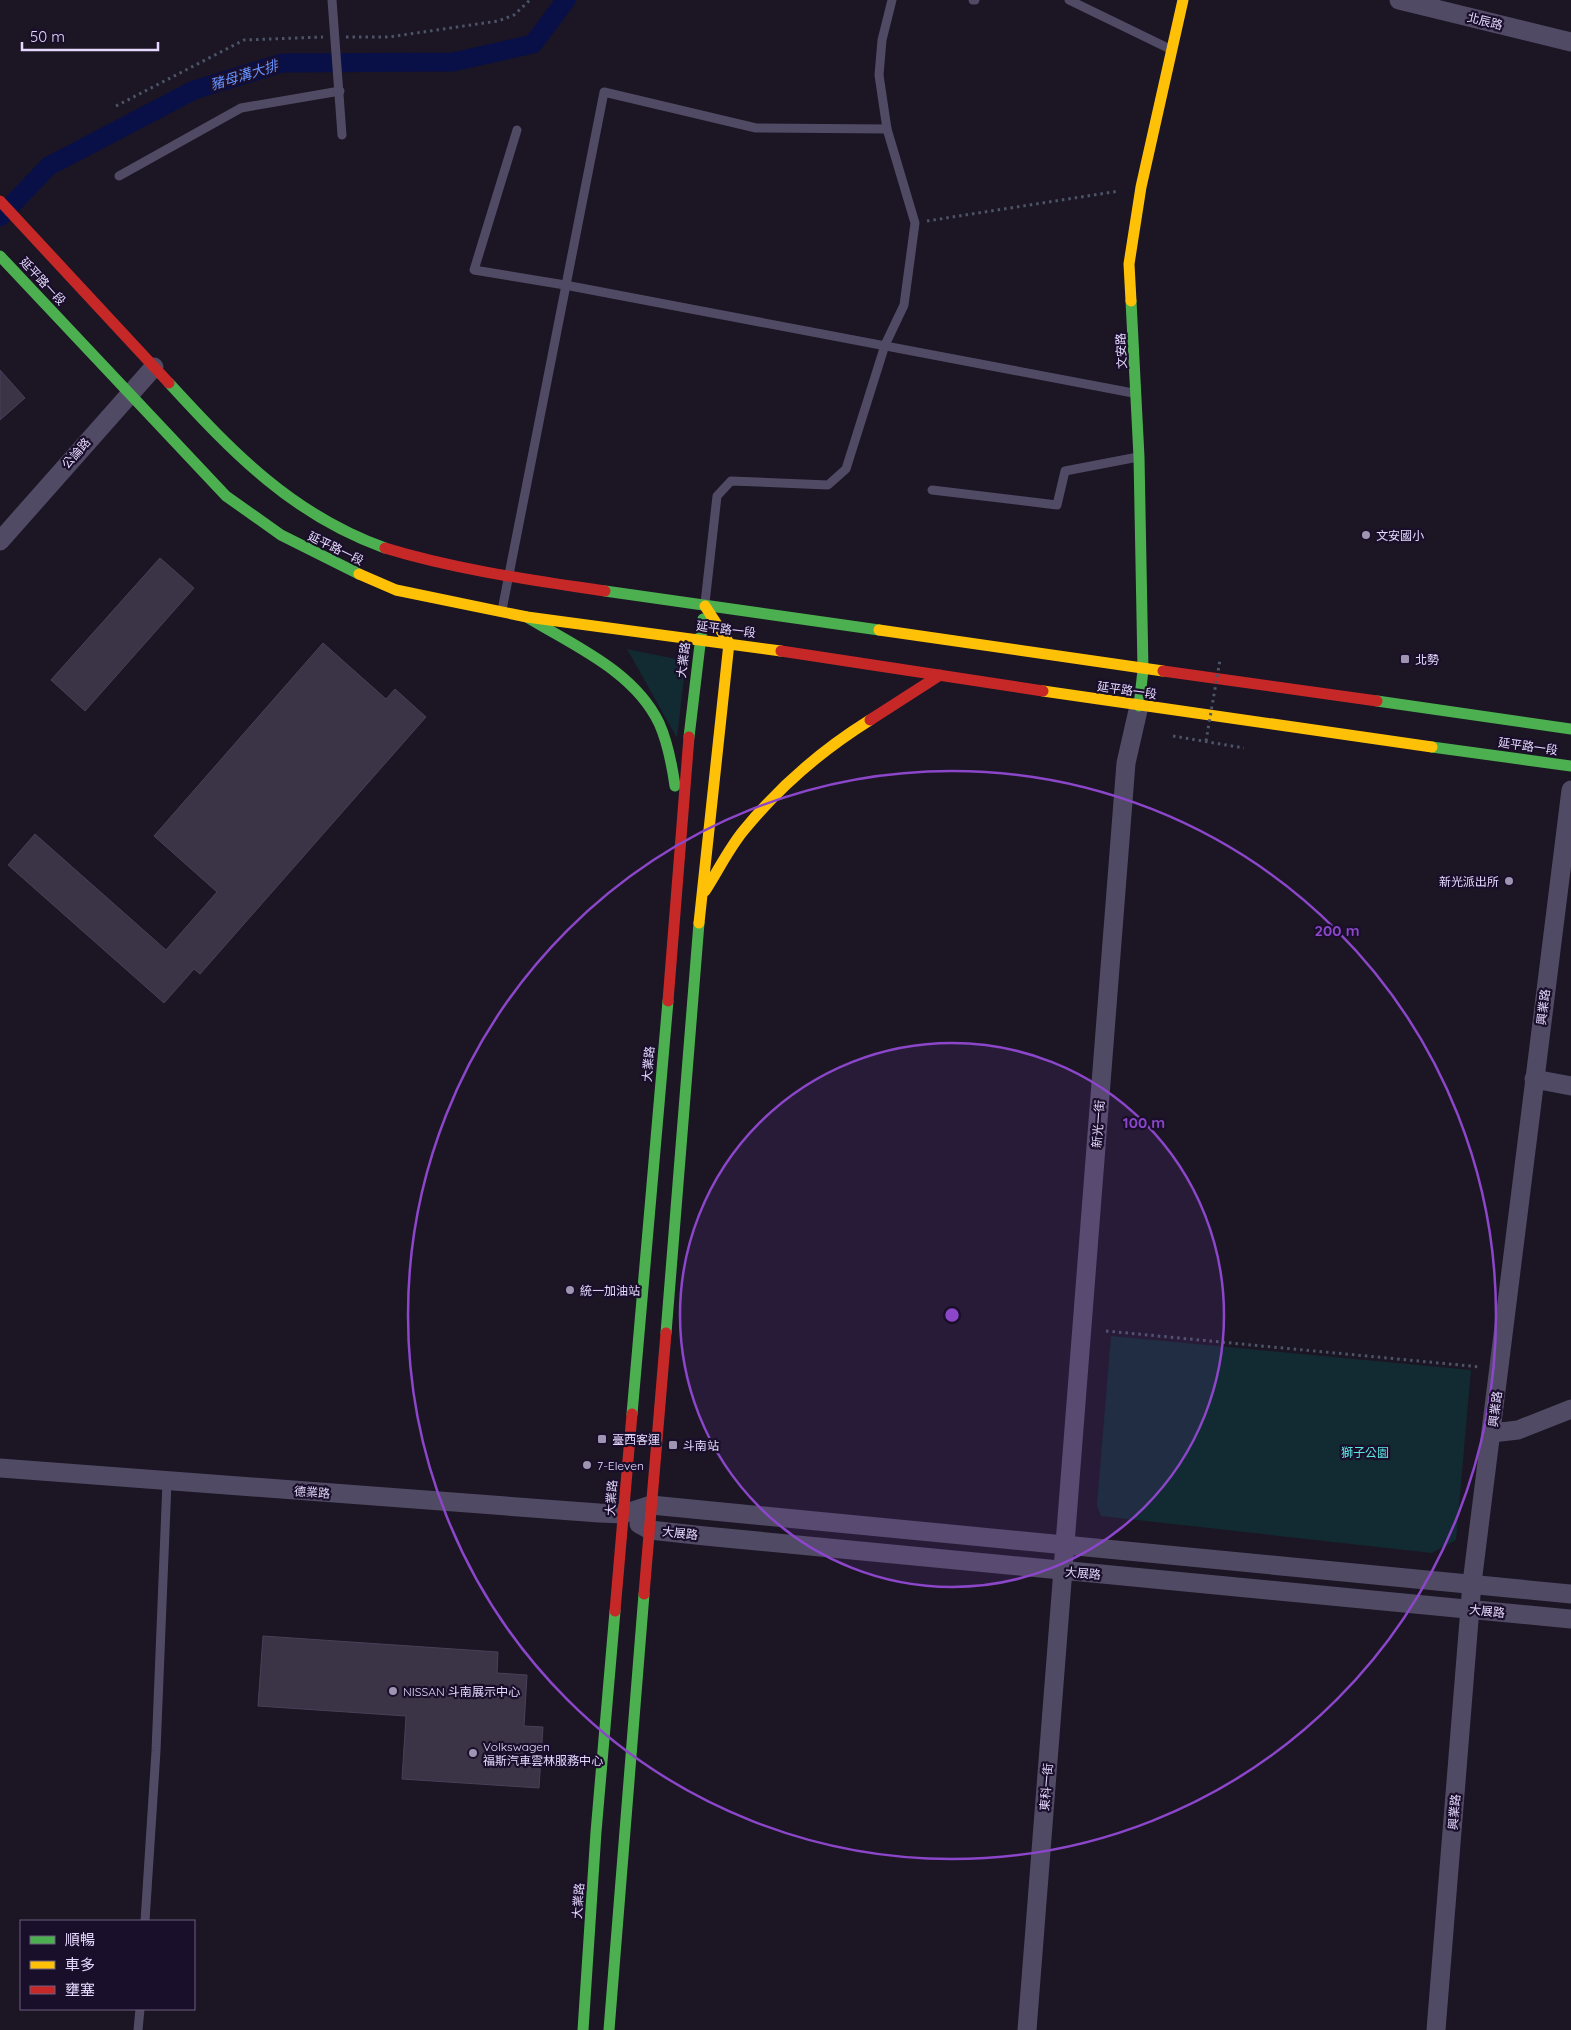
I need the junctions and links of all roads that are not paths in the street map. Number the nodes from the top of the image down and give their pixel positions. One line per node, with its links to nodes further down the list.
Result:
1 (332, 0): 9 (lane)
2 (892, 0): 10 (lane)
3 (1069, 0): 8 (lane)
4 (1183, 0): 8 (main road, 文安路)
5 (1399, 0): 6 (street, 北辰路)
6 (1439, 5): 7 (street, 北辰路)
7 (1571, 42)
8 (1172, 50): 20 (main road, 文安路)
9 (340, 92): 12 (lane); 13 (lane)
10 (888, 129): 16 (lane); 17 (lane)
11 (517, 130): 16 (lane)
12 (342, 135)
13 (119, 176)
14 (0, 201): 18 (main road, 延平路一段)
15 (1, 256): 19 (main road, 延平路一段)
16 (565, 284): 17 (lane); 26 (lane)
17 (885, 345): 20 (lane); 27 (lane)
18 (154, 367): 19 (street, 公論路); 23 (main road, 延平路一段)
19 (131, 394): 24 (street, 公論路); 25 (main road, 延平路一段)
20 (1137, 394): 21 (main road, 文安路)
21 (1140, 457): 22 (lane); 32 (main road, 文安路)
22 (932, 490)
23 (326, 531): 25 (main road); 26 (main road, 延平路一段)
24 (0, 541)
25 (314, 553): 28 (main road, 延平路一段)
26 (508, 578): 27 (main road, 延平路一段); 28 (lane)
27 (705, 606): 30 (main road, 大業路); 31 (main road); 32 (main road, 延平路一段)
28 (501, 612): 29 (main road, 延平路一段)
29 (527, 617): 30 (main road, 延平路一段); 38 (main road)
30 (699, 640): 31 (main road, 延平路一段); 38 (main road, 大業路)
31 (729, 643): 33 (main road, 延平路一段); 39 (main road, 大業路)
32 (1143, 670): 34 (main road, 文安路); 35 (main road, 延平路一段)
33 (940, 675): 34 (main road, 延平路一段); 39 (main road)
34 (1139, 706): 36 (main road, 延平路一段); 51 (street, 新光一街)
35 (1571, 729)
36 (1571, 766)
37 (1571, 790): 41 (street, 興業路)
38 (683, 827): 40 (main road, 大業路)
39 (701, 898): 40 (main road, 大業路)
40 (677, 1035): 43 (main road, 大業路); 43 (main road, 大業路)
41 (1534, 1079): 42 (street); 45 (street, 興業路)
42 (1571, 1086)
43 (652, 1330): 48 (main road, 大業路); 49 (main road, 大業路)
44 (1571, 1408): 45 (street)
45 (1492, 1433): 53 (street, 興業路)
46 (0, 1468): 47 (street, 德業路)
47 (167, 1482): 49 (street, 德業路); 58 (lane)
48 (651, 1505): 49 (street, 大展路); 50 (main road, 大業路); 51 (street, 大展路)
49 (623, 1514): 50 (street, 大展路); 57 (main road, 大業路)
50 (650, 1530): 52 (street, 大展路); 57 (main road, 大業路)
51 (1066, 1544): 52 (street, 東科一街); 53 (street, 大展路)
52 (1064, 1572): 55 (street, 大展路); 63 (street, 東科一街)
53 (1472, 1583): 54 (street, 大展路); 55 (street, 興業路)
54 (1571, 1594)
55 (1469, 1609): 56 (street, 大展路); 64 (street, 興業路)
56 (1571, 1619)
57 (610, 1834): 61 (main road, 大業路); 62 (main road, 大業路)
58 (145, 1920)
59 (140, 2010): 60 (lane)
60 (138, 2030)
61 (583, 2030)
62 (609, 2030)
63 (1027, 2030)
64 (1436, 2030)

